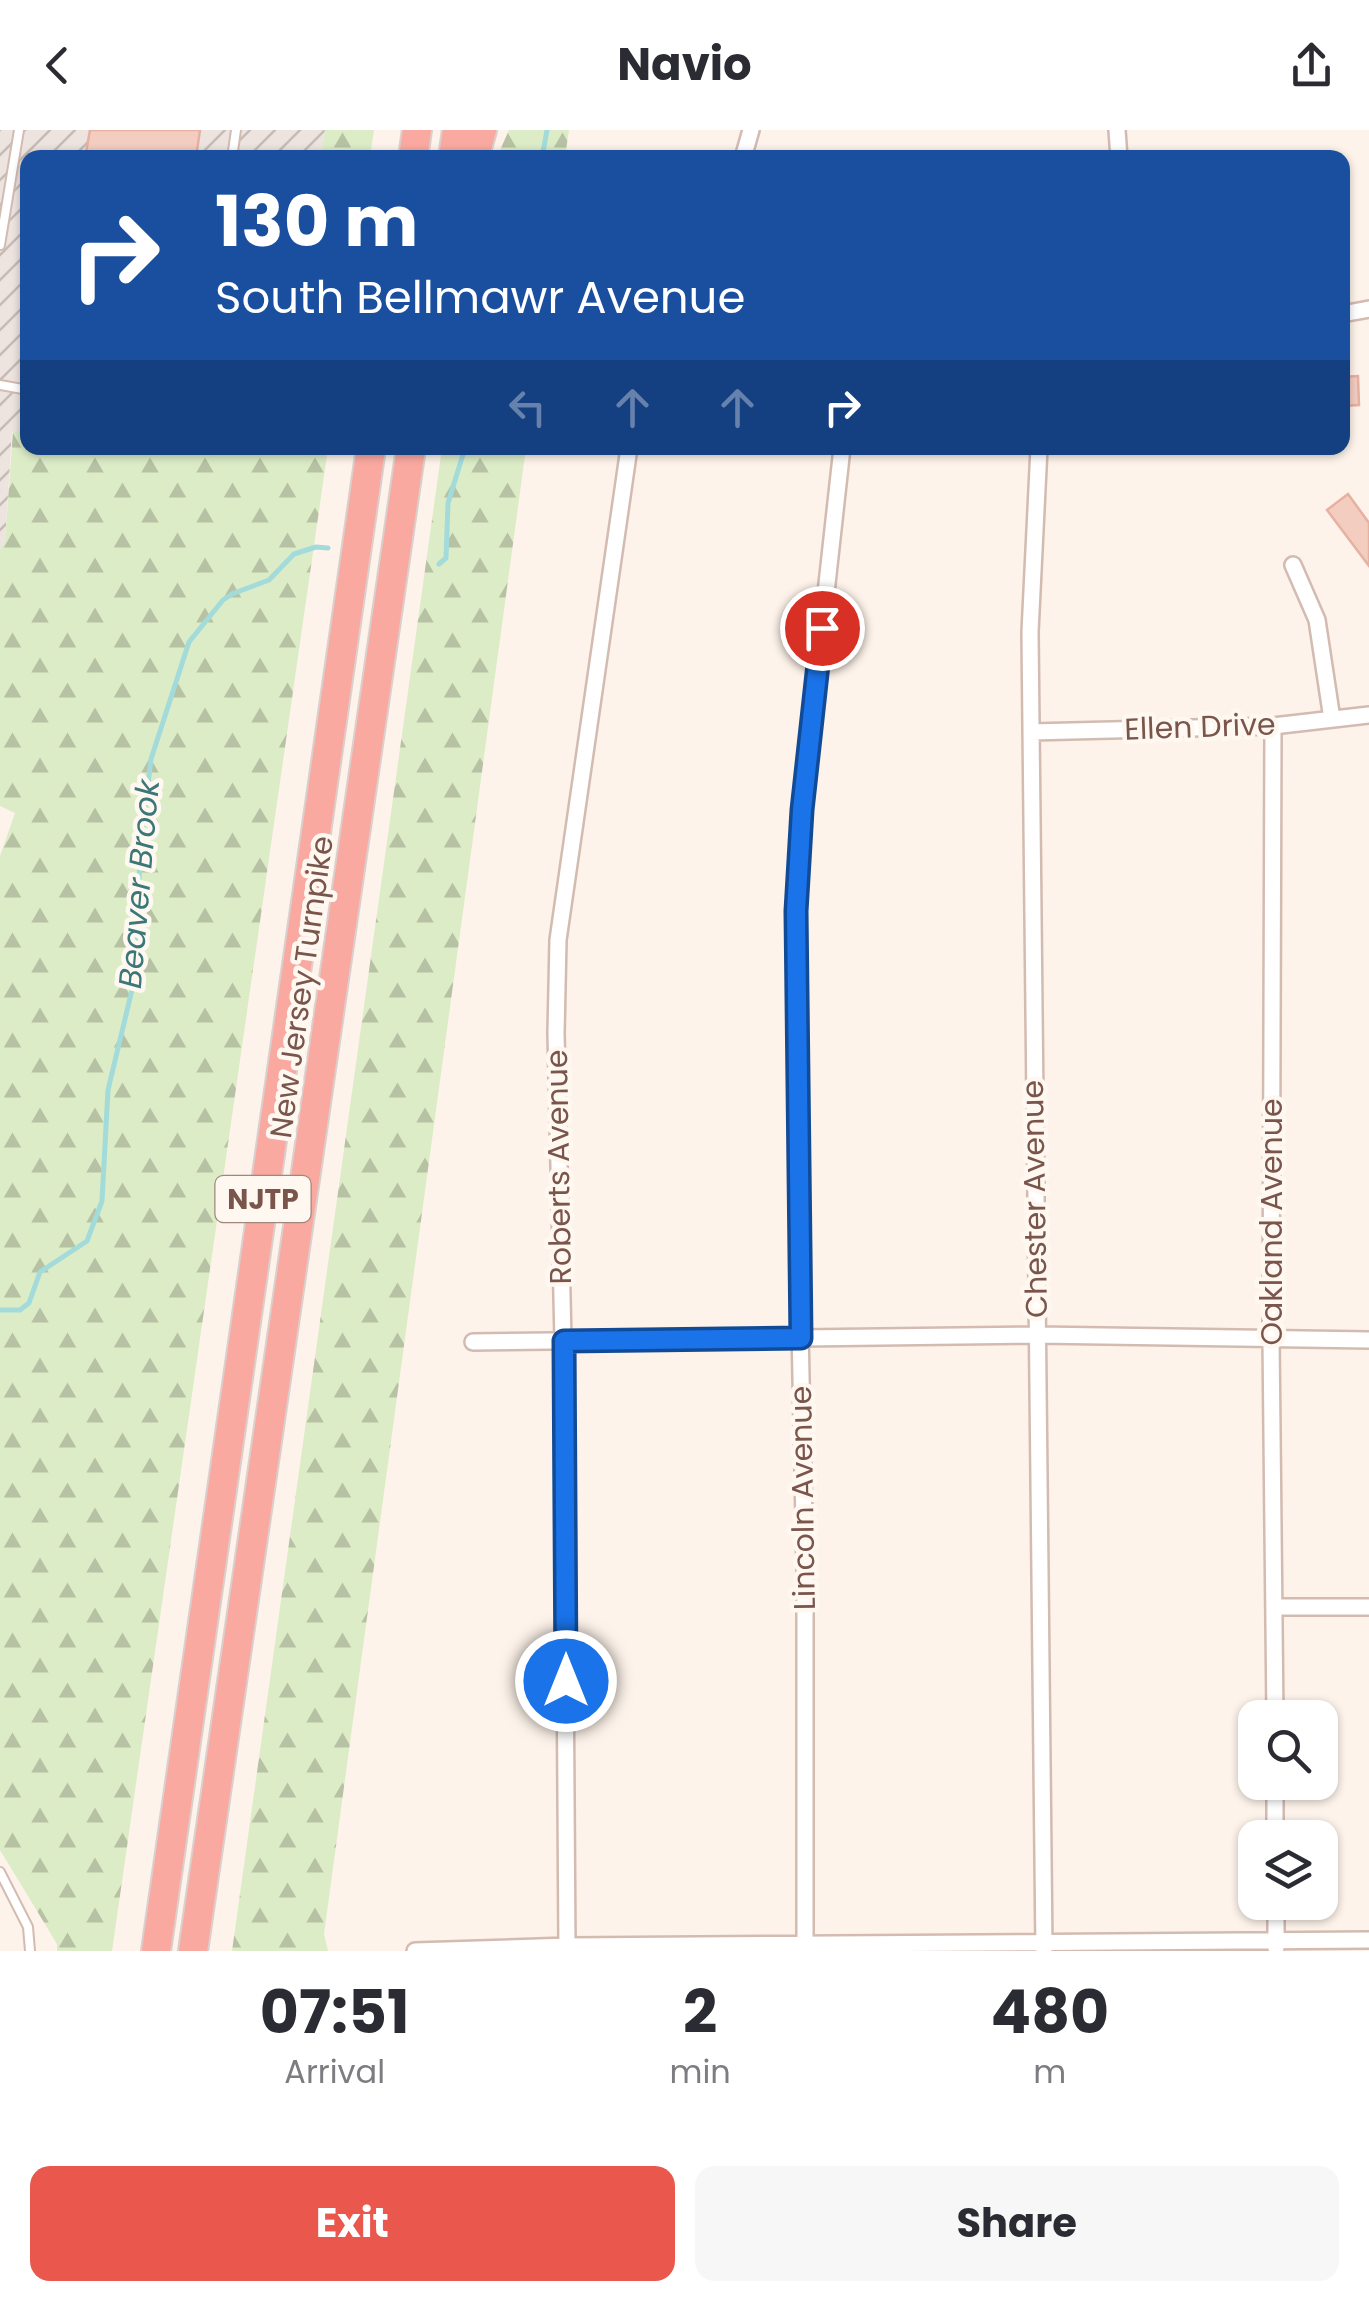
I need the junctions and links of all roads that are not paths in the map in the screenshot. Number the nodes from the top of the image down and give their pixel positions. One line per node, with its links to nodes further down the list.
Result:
1 (19, 130): 2 (lane)
2 (0, 244)
3 (370, 455): 30 (highway, New Jersey Turnpike / NJTP)
4 (411, 455): 31 (highway, New Jersey Turnpike / NJTP)
5 (628, 455): 17 (street, Roberts Avenue)
6 (841, 455): 14 (street, Lincoln Avenue)
7 (1039, 455): 12 (street, Chester Avenue)
8 (1293, 565): 10 (street)
9 (1369, 715): 10 (street, Ellen Drive)
10 (1332, 719): 11 (street, Ellen Drive)
11 (1274, 726): 12 (street, Ellen Drive); 15 (street, Oakland Avenue)
12 (1031, 732): 13 (street, Chester Avenue)
13 (1037, 1335): 14 (street); 15 (street); 26 (street, Chester Avenue)
14 (801, 1338): 17 (street); 28 (street, Lincoln Avenue)
15 (1271, 1338): 16 (street); 19 (street, Oakland Avenue)
16 (1369, 1340)
17 (564, 1341): 18 (street); 27 (street, Roberts Avenue)
18 (473, 1342)
19 (1274, 1607): 20 (street); 21 (street, Oakland Avenue)
20 (1369, 1607)
21 (1275, 1700)
22 (0, 1872): 29 (lane)
23 (1276, 1920): 25 (street)
24 (1369, 1940): 25 (street)
25 (1276, 1946): 26 (street)
26 (1044, 1947): 28 (street)
27 (568, 1948): 28 (street); 32 (street)
28 (804, 1948)
29 (30, 1951)
30 (156, 1951)
31 (193, 1951)
32 (415, 1951)

